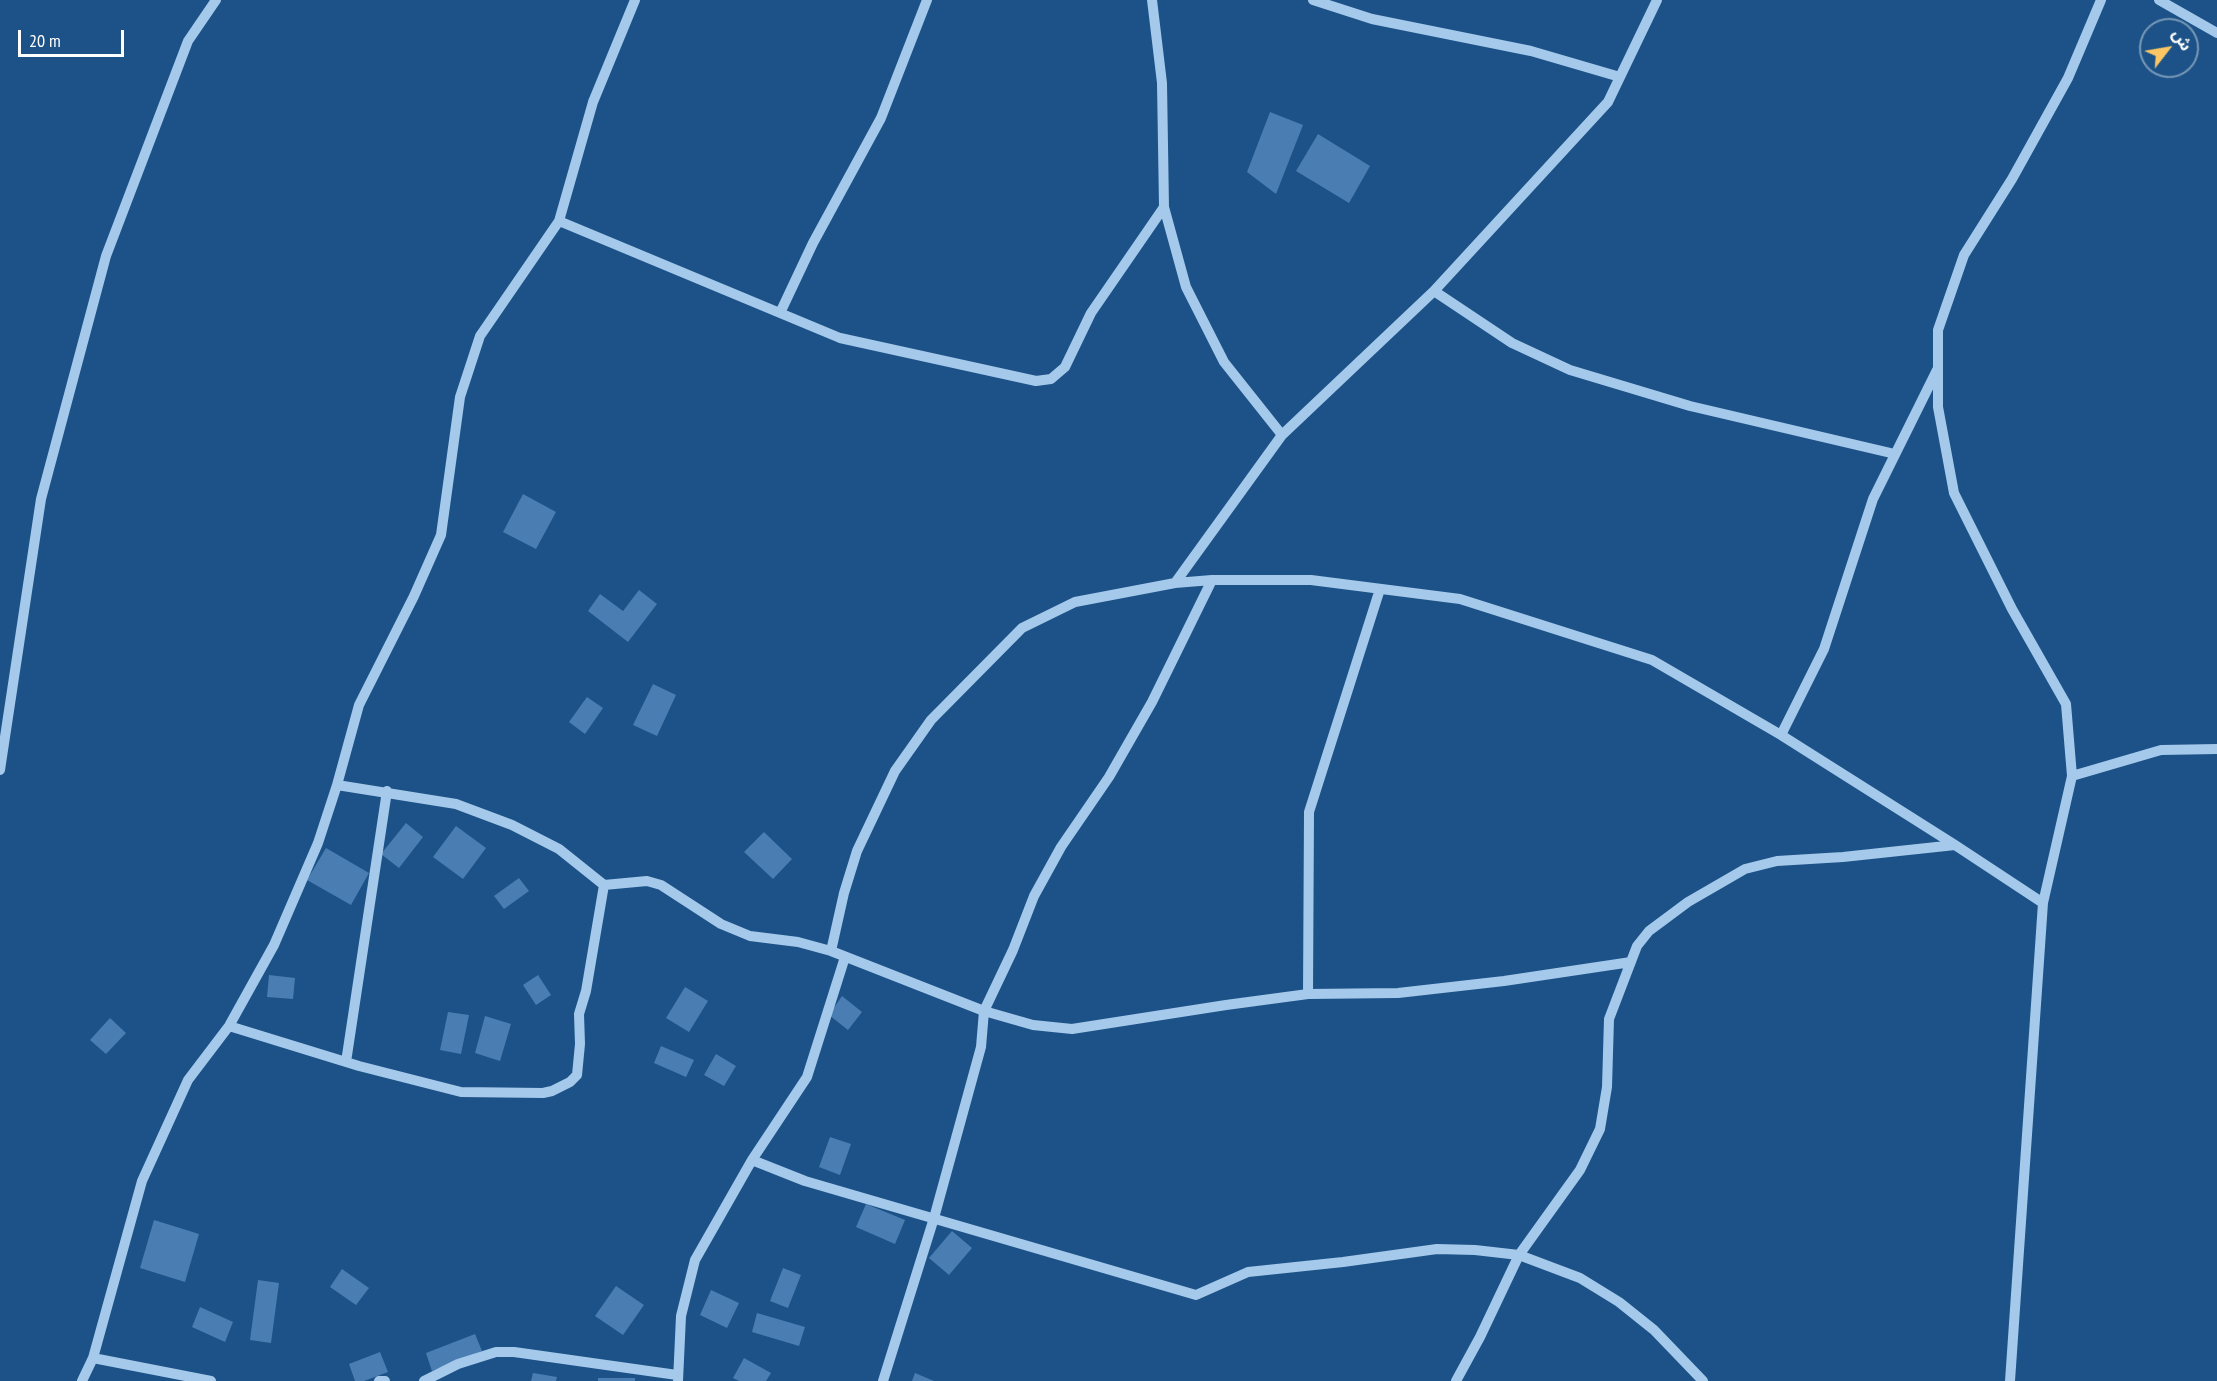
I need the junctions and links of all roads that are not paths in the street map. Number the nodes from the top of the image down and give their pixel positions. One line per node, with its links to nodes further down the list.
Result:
1 (216, 0): 23 (street)
2 (635, 0): 12 (street)
3 (927, 0): 14 (street)
4 (1152, 0): 11 (street)
5 (1313, 0): 10 (street)
6 (1657, 0): 10 (street)
7 (2101, 0): 15 (street)
8 (2159, 0): 9 (street)
9 (2217, 33)
10 (1620, 77): 13 (street)
11 (1164, 207): 14 (street); 16 (street)
12 (559, 221): 14 (street); 25 (street)
13 (1434, 291): 16 (street); 17 (street)
14 (780, 313)
15 (1938, 368): 17 (street); 24 (street)
16 (1282, 435): 19 (street)
17 (1895, 454): 21 (street)
18 (1212, 579): 19 (street); 20 (street); 34 (street)
19 (1175, 583): 30 (street)
20 (1380, 589): 21 (street); 33 (street)
21 (1781, 735): 27 (street)
22 (2217, 749): 24 (street)
23 (0, 770)
24 (2072, 776): 29 (street)
25 (337, 785): 26 (street); 35 (street)
26 (387, 791): 28 (street); 36 (street)
27 (1955, 845): 29 (street); 32 (street)
28 (604, 885): 30 (street); 36 (street)
29 (2043, 903): 50 (street)
30 (831, 951): 31 (street)
31 (845, 957): 34 (street); 37 (street)
32 (1631, 962): 33 (street); 39 (street)
33 (1308, 994): 34 (street)
34 (984, 1011): 38 (street)
35 (229, 1026): 36 (street); 40 (street)
36 (346, 1062)
37 (752, 1160): 38 (street); 41 (street)
38 (934, 1218): 39 (street); 47 (street)
39 (1519, 1256): 48 (street); 49 (street)
40 (93, 1358): 42 (street); 43 (street)
41 (678, 1378): 46 (street)
42 (82, 1381)
43 (211, 1381)
44 (379, 1381): 45 (street)
45 (385, 1381)
46 (424, 1381)
47 (883, 1381)
48 (1456, 1381)
49 (1703, 1381)
50 (2010, 1381)

